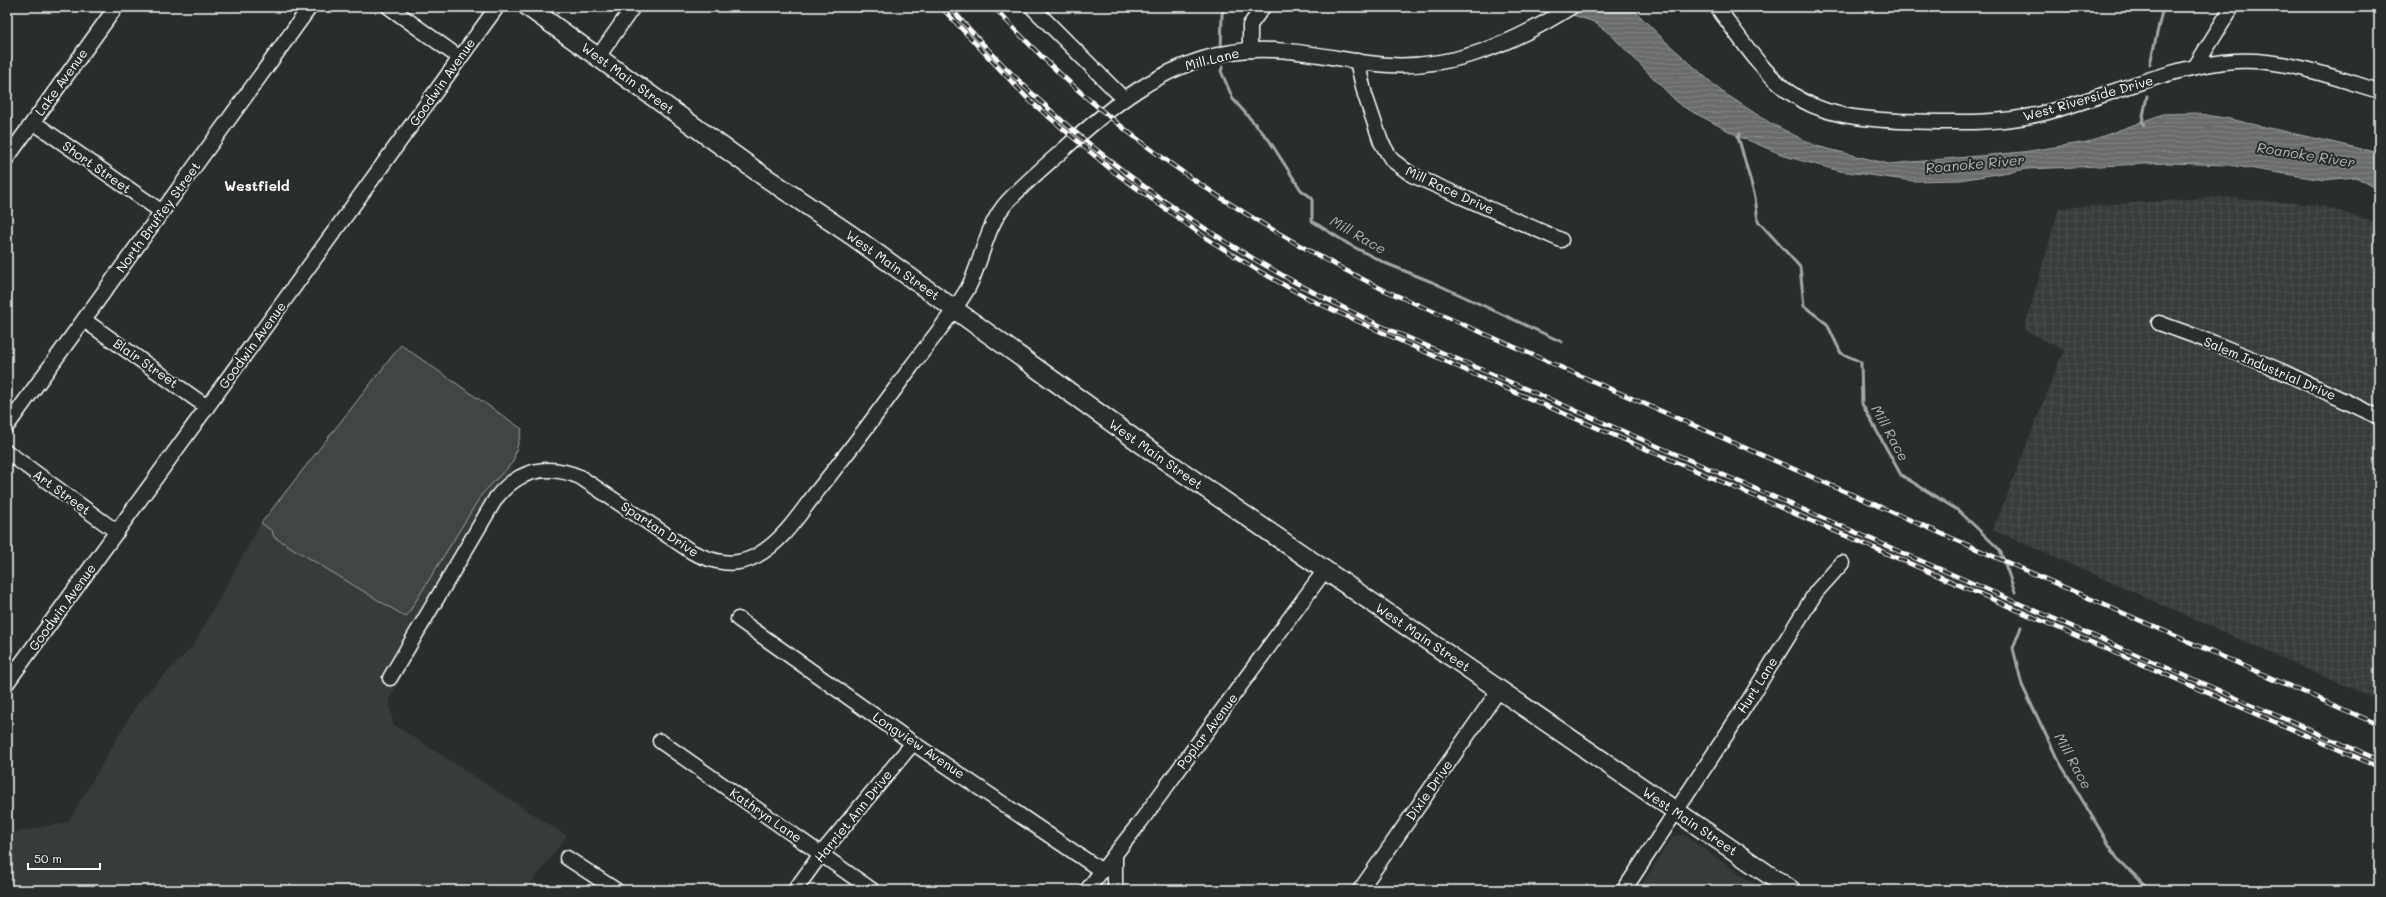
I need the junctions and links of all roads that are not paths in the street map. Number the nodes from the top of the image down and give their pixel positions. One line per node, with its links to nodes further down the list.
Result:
1 (116, 7): 19 (street, Lake Avenue)
2 (310, 7): 21 (street, North Bruffey Street)
3 (389, 7): 14 (street)
4 (497, 7): 14 (street, Goodwin Avenue)
5 (528, 7): 13 (main road, West Main Street)
6 (633, 7): 13 (street)
7 (1032, 7): 18 (street)
8 (1263, 7): 12 (street)
9 (1717, 7): 16 (street, West Riverside Drive)
10 (2232, 7): 16 (street)
11 (1567, 10): 15 (street, Mill Lane)
12 (1250, 50): 15 (street, Mill Lane); 18 (street, Mill Lane)
13 (598, 57): 23 (main road, West Main Street)
14 (460, 58): 26 (street, Goodwin Avenue)
15 (1357, 61): 22 (street, Mill Race Drive)
16 (2195, 67): 17 (street, West Riverside Drive)
17 (2379, 91)
18 (1124, 98): 23 (street, Mill Lane)
19 (33, 122): 20 (street, Lake Avenue); 21 (street, Short Street)
20 (7, 158)
21 (162, 212): 24 (street, North Bruffey Street)
22 (1561, 240)
23 (954, 308): 32 (main road, West Main Street); 34 (street, Spartan Drive)
24 (84, 320): 26 (street, Blair Street); 28 (street, North Bruffey Street)
25 (2159, 323): 27 (street, Salem Industrial Drive)
26 (207, 407): 30 (street, Goodwin Avenue)
27 (2379, 417)
28 (7, 426)
29 (7, 452): 30 (street, Art Street)
30 (116, 532): 35 (street, Goodwin Avenue)
31 (1842, 563): 39 (street, Hurt Lane)
32 (1325, 570): 36 (main road, West Main Street); 41 (street, Poplar Avenue)
33 (738, 619): 38 (street, Longview Avenue)
34 (390, 678)
35 (7, 683)
36 (1499, 690): 39 (main road, West Main Street); 49 (street, Dixie Drive)
37 (660, 741): 40 (street, Kathryn Lane)
38 (914, 743): 40 (street, Harriet Ann Drive); 43 (street, Longview Avenue)
39 (1675, 811): 50 (street, Hurt Lane); 51 (main road, West Main Street)
40 (821, 854): 45 (street, Harriet Ann Drive); 46 (street, Kathryn Lane)
41 (1115, 854): 43 (street, Poplar Avenue); 48 (street)
42 (567, 858): 44 (street)
43 (1102, 870): 47 (street, Poplar Avenue)
44 (616, 890)
45 (795, 890)
46 (872, 890)
47 (1087, 890)
48 (1115, 890)
49 (1360, 890)
50 (1624, 890)
51 (1791, 890)

